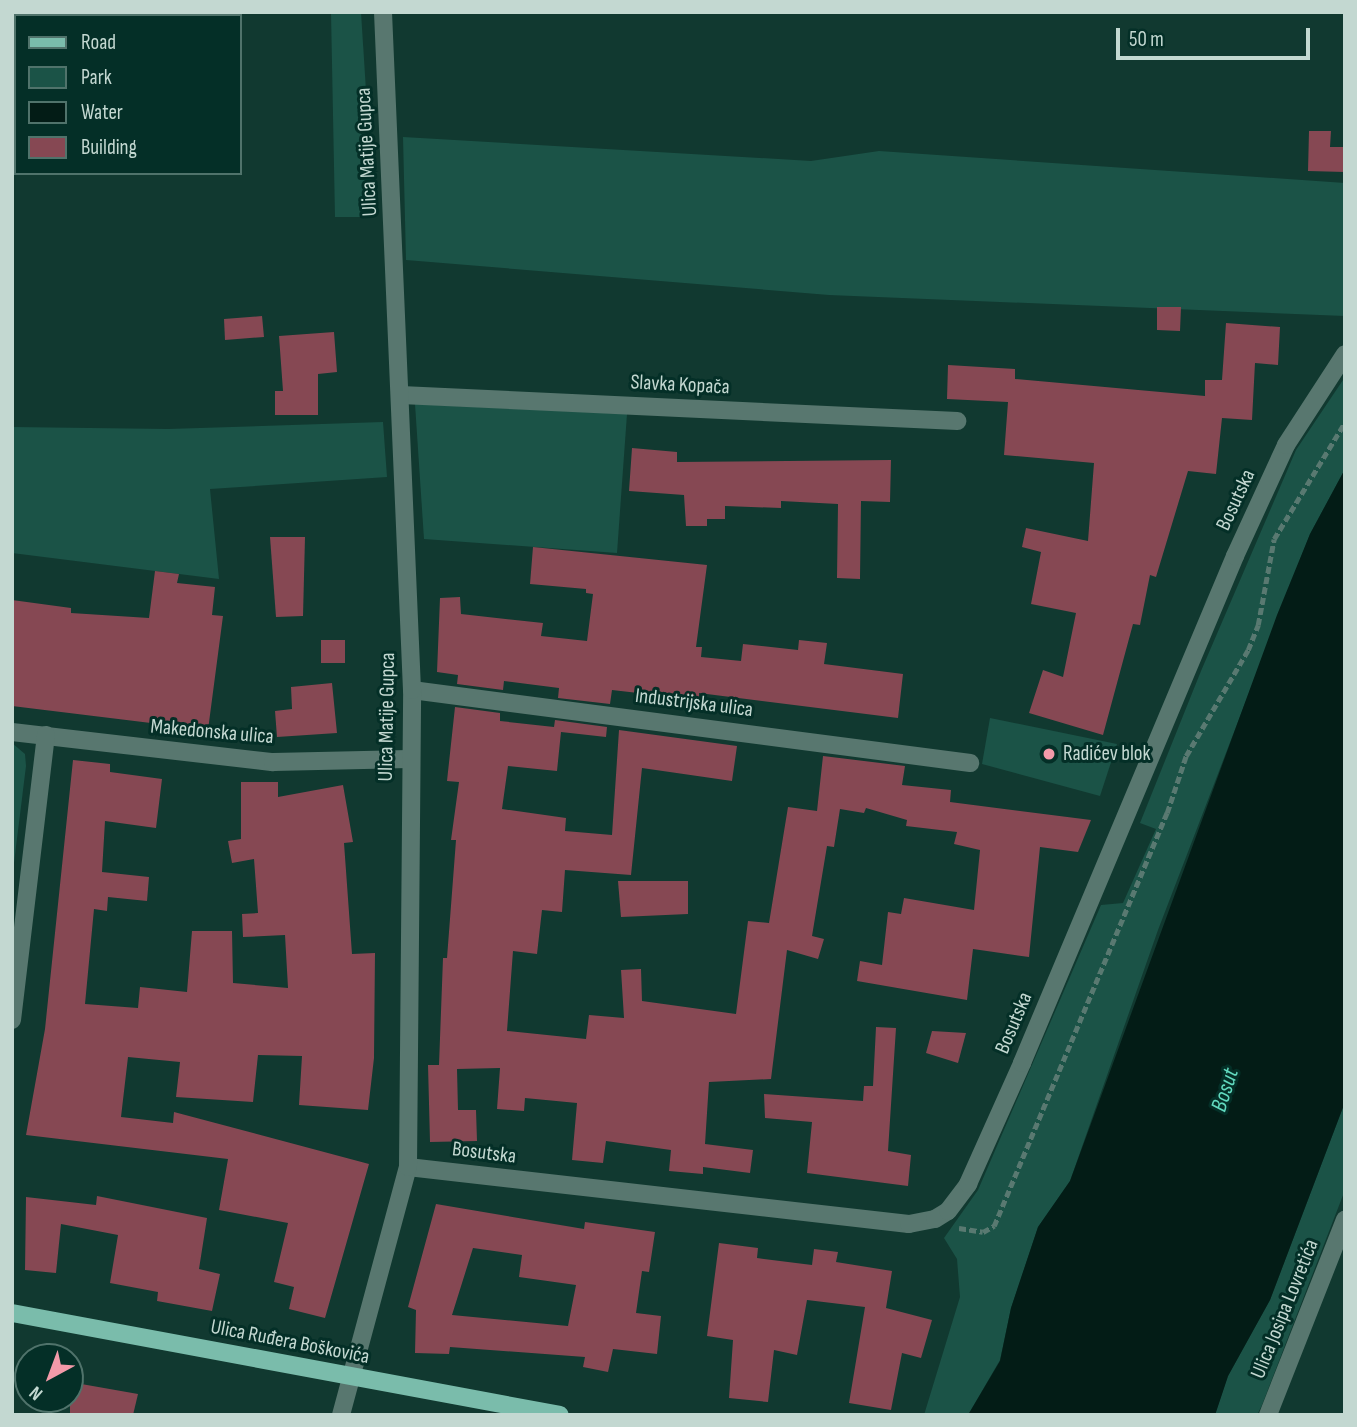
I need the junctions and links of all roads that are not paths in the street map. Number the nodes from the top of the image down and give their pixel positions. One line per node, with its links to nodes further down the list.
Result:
1 (383, 12): 3 (street, Ulica Matije Gupca)
2 (1345, 354): 11 (street, Bosutska)
3 (401, 395): 4 (street, Slavka Kopača); 5 (street, Ulica Matije Gupca)
4 (957, 421)
5 (412, 690): 8 (street, Ulica Matije Gupca); 9 (street, Industrijska ulica)
6 (12, 732): 7 (street, Makedonska ulica)
7 (46, 735): 8 (street, Makedonska ulica); 10 (street)
8 (409, 759): 11 (street, Ulica Matije Gupca)
9 (970, 763)
10 (13, 1009)
11 (408, 1167): 14 (street, Ulica Matije Gupca)
12 (1345, 1220): 18 (street, Ulica Josipa Lovretića)
13 (12, 1313): 14 (main road, Ulica Ruđera Boškovića)
14 (348, 1376): 15 (main road, Ulica Ruđera Boškovića); 16 (street, Ulica Matije Gupca)
15 (516, 1410): 17 (main road, Ulica Ruđera Boškovića)
16 (341, 1415)
17 (560, 1415)
18 (1268, 1415)

